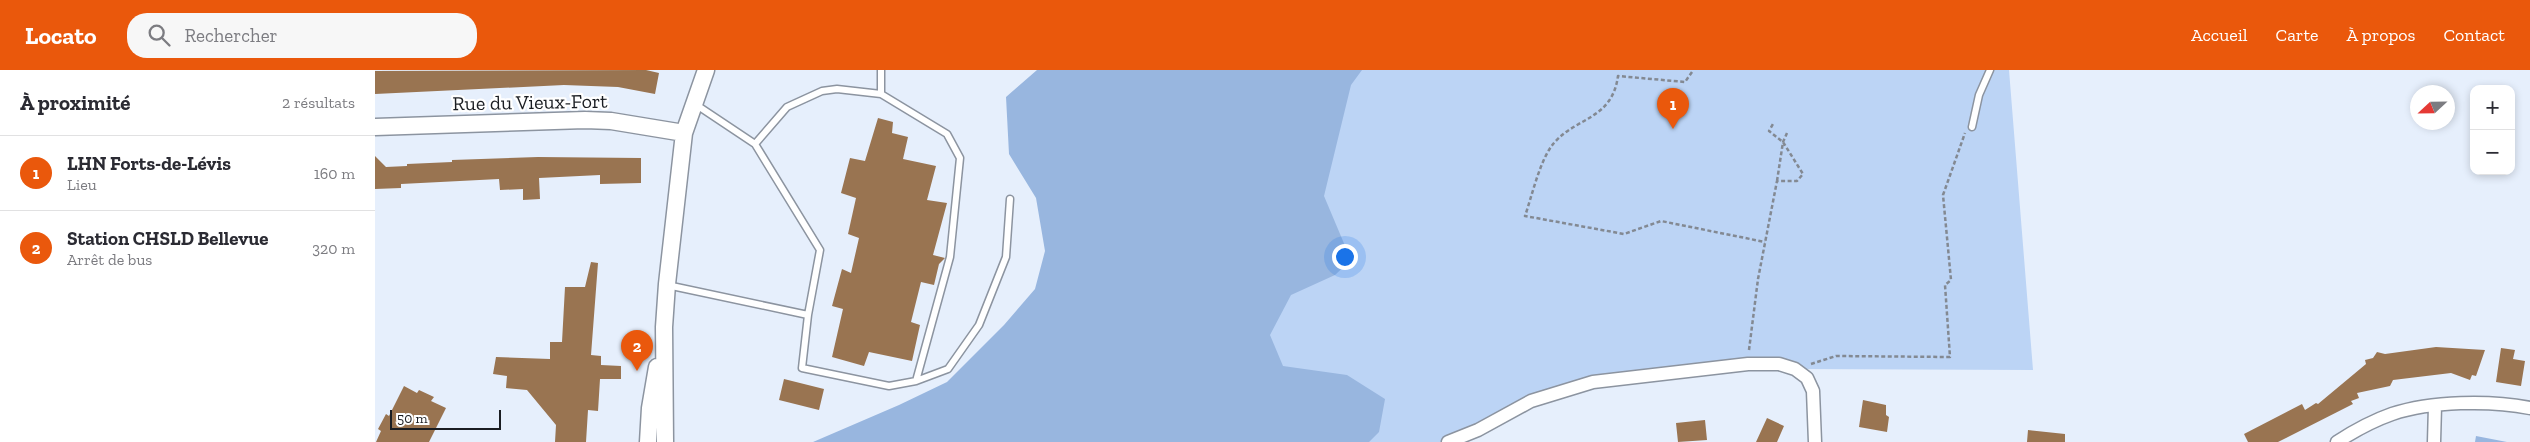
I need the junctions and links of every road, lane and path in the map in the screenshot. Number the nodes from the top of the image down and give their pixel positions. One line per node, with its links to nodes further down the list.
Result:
1 (706, 70): 6 (street)
2 (881, 70): 5 (lane)
3 (1989, 70): 9 (lane)
4 (1692, 72): 16 (path)
5 (881, 94): 13 (lane); 22 (lane)
6 (694, 103): 10 (street); 13 (lane)
7 (1773, 124): 12 (path)
8 (375, 127): 10 (street, Rue du Vieux-Fort)
9 (1972, 127): 21 (path)
10 (684, 133): 17 (street)
11 (1787, 133): 12 (path)
12 (1783, 142): 14 (path); 14 (path)
13 (755, 144): 18 (lane)
14 (1777, 182): 16 (path)
15 (1010, 199): 22 (lane)
16 (1765, 242): 20 (path)
17 (667, 284): 18 (lane); 19 (street)
18 (807, 315): 22 (lane)
19 (664, 327): 25 (street); 26 (street)
20 (1748, 364): 21 (street); 27 (street)
21 (1795, 369): 28 (street)
22 (916, 381)
23 (2435, 406): 24 (street); 29 (street); 30 (street)
24 (2530, 408)
25 (648, 442)
26 (665, 442)
27 (1448, 442)
28 (1815, 442)
29 (2337, 442)
30 (2434, 442)

